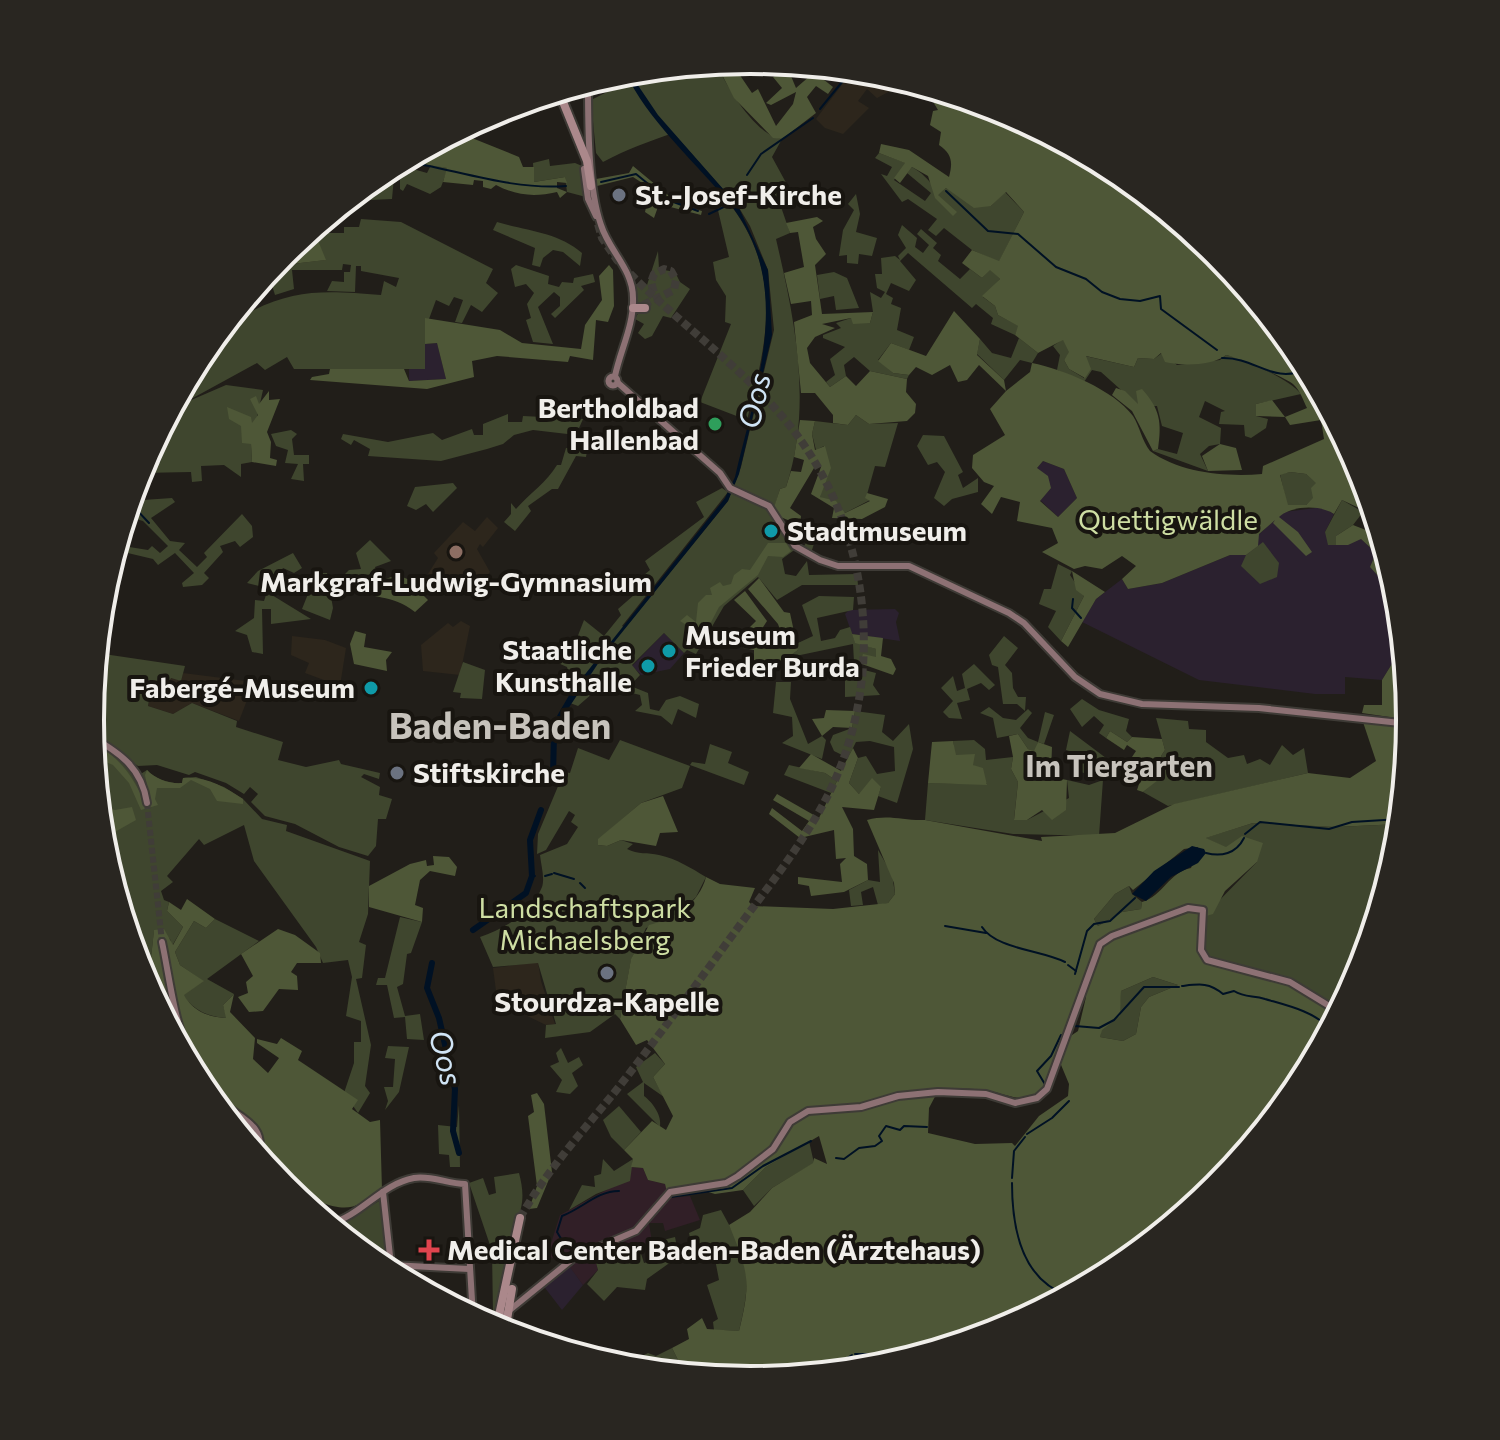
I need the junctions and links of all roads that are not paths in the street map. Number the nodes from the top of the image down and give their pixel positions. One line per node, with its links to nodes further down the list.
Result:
1 (588, 95): 5 (main road)
2 (563, 102): 3 (main road)
3 (585, 154): 4 (main road); 5 (main road)
4 (591, 186)
5 (600, 223): 6 (main road)
6 (1396, 723)
7 (105, 745): 8 (main road)
8 (147, 803)
9 (162, 942): 11 (main road)
10 (1329, 1006): 22 (main road)
11 (179, 1021)
12 (235, 1110): 13 (main road)
13 (259, 1140)
14 (383, 1192): 16 (main road); 17 (main road); 20 (main road)
15 (520, 1218): 18 (main road)
16 (340, 1220)
17 (390, 1256)
18 (511, 1265): 22 (main road); 23 (main road)
19 (406, 1266): 20 (main road)
20 (469, 1269): 21 (main road)
21 (472, 1303)
22 (511, 1309): 24 (main road); 25 (main road)
23 (500, 1316)
24 (502, 1316)
25 (507, 1318)

